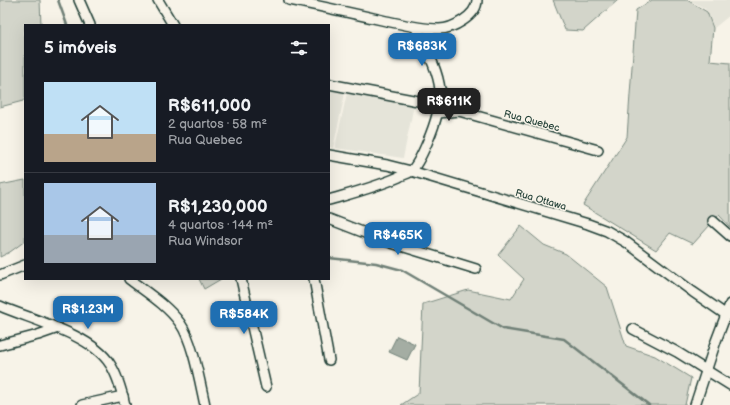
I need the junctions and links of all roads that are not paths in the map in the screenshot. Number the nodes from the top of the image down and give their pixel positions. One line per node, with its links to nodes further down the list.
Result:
1 (78, 0): 5 (street)
2 (158, 0): 6 (street)
3 (289, 0): 7 (street)
4 (477, 0): 7 (street)
5 (90, 24)
6 (172, 24)
7 (416, 28): 9 (street)
8 (330, 84): 10 (street, Rua Quebec)
9 (440, 90): 10 (street); 11 (street)
10 (438, 109): 11 (street, Rua Quebec); 14 (street)
11 (459, 111): 12 (street, Rua Quebec)
12 (598, 150)
13 (330, 155): 14 (street, Rua Ottawa)
14 (411, 171): 15 (street); 27 (street, Rua Ottawa)
15 (330, 200)
16 (330, 219): 20 (street)
17 (713, 221): 18 (street)
18 (730, 236)
19 (24, 265): 21 (street)
20 (476, 269)
21 (0, 275)
22 (130, 280): 37 (street)
23 (242, 280): 34 (street)
24 (314, 280): 31 (street)
25 (730, 304): 27 (street)
26 (0, 306): 28 (street)
27 (725, 314): 32 (street)
28 (58, 328): 30 (street); 35 (street)
29 (633, 329): 32 (street)
30 (0, 345)
31 (329, 360)
32 (706, 370): 33 (street); 38 (street)
33 (730, 385)
34 (266, 387)
35 (124, 400): 36 (street)
36 (82, 405)
37 (205, 405)
38 (695, 405)

